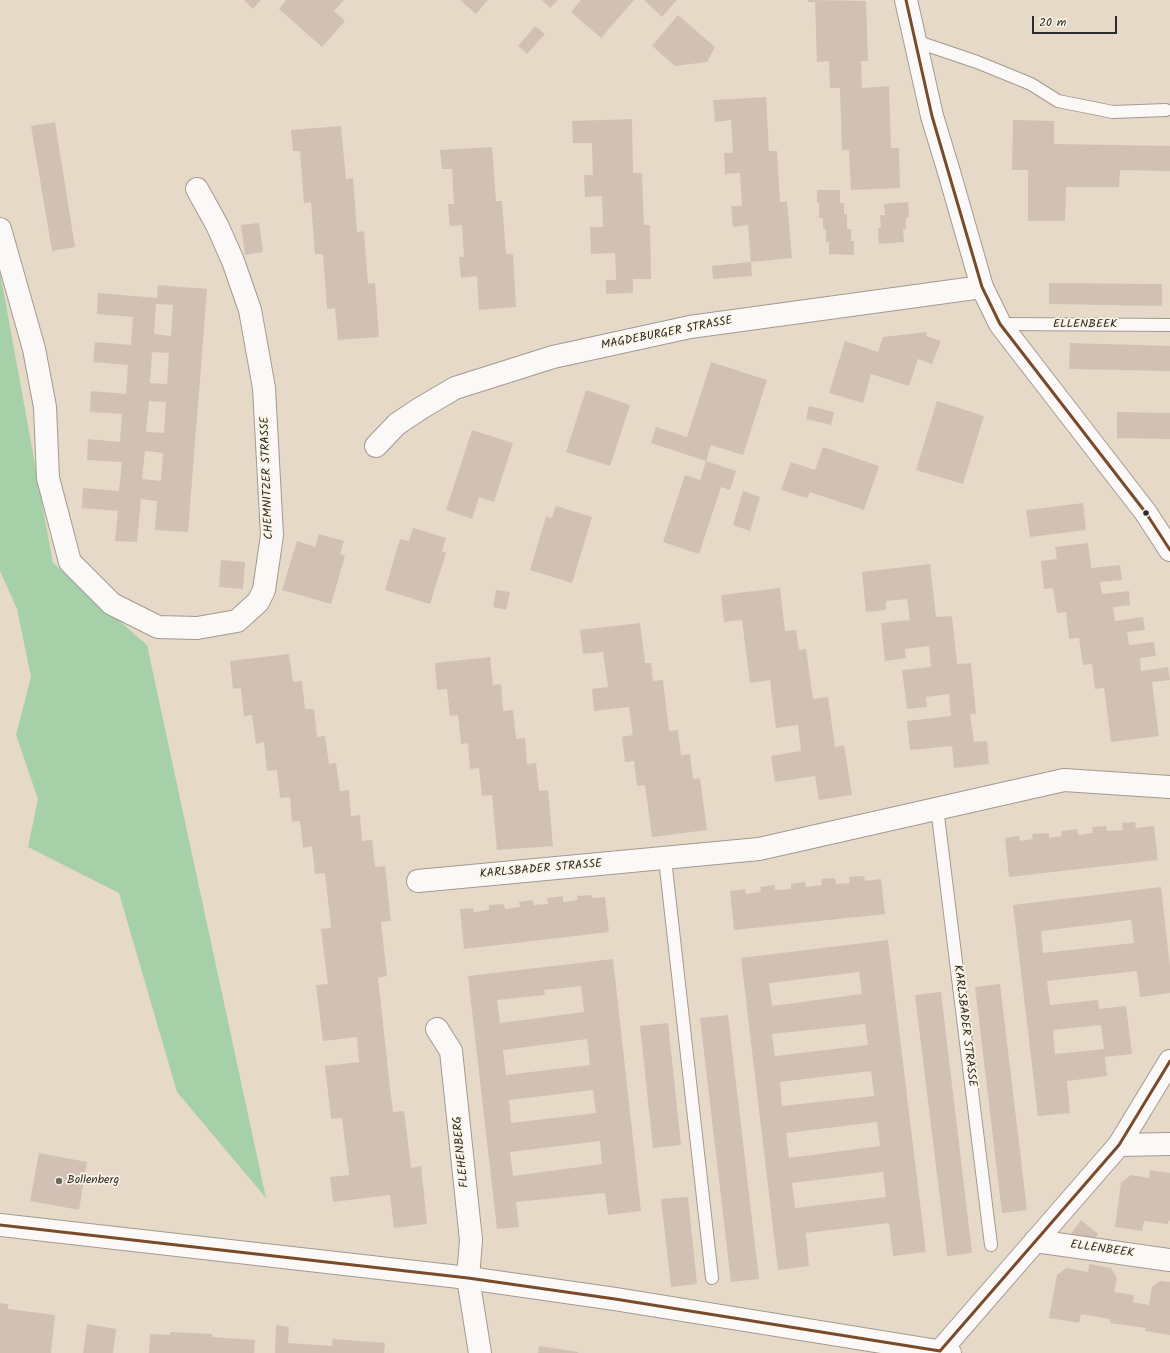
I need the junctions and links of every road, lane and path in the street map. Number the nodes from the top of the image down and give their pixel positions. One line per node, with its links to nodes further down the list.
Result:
1 (906, 0): 2 (street)
2 (916, 41): 3 (lane); 6 (street)
3 (1166, 110)
4 (196, 188): 5 (street, CHEMNITZER STRASSE)
5 (0, 229)
6 (982, 287): 7 (street); 9 (street, MAGDEBURGER STRASSE)
7 (1000, 324): 8 (lane, ELLENBEEK); 10 (street)
8 (1170, 326)
9 (376, 446)
10 (1170, 550)
11 (1170, 787): 12 (street, KARLSBADER STRASSE)
12 (937, 808): 13 (street, KARLSBADER STRASSE); 21 (lane, KARLSBADER STRASSE)
13 (665, 859): 14 (street, KARLSBADER STRASSE); 24 (lane)
14 (418, 881)
15 (437, 1029): 23 (street, FLEHENBERG)
16 (1170, 1061): 18 (street)
17 (1170, 1144): 18 (street)
18 (1120, 1145): 20 (street)
19 (0, 1225): 23 (street)
20 (1035, 1241): 22 (street, ELLENBEEK); 25 (street)
21 (991, 1245)
22 (1170, 1260)
23 (468, 1278): 25 (street); 26 (street, FLEHENBERG)
24 (712, 1278)
25 (945, 1352)
26 (480, 1353)

